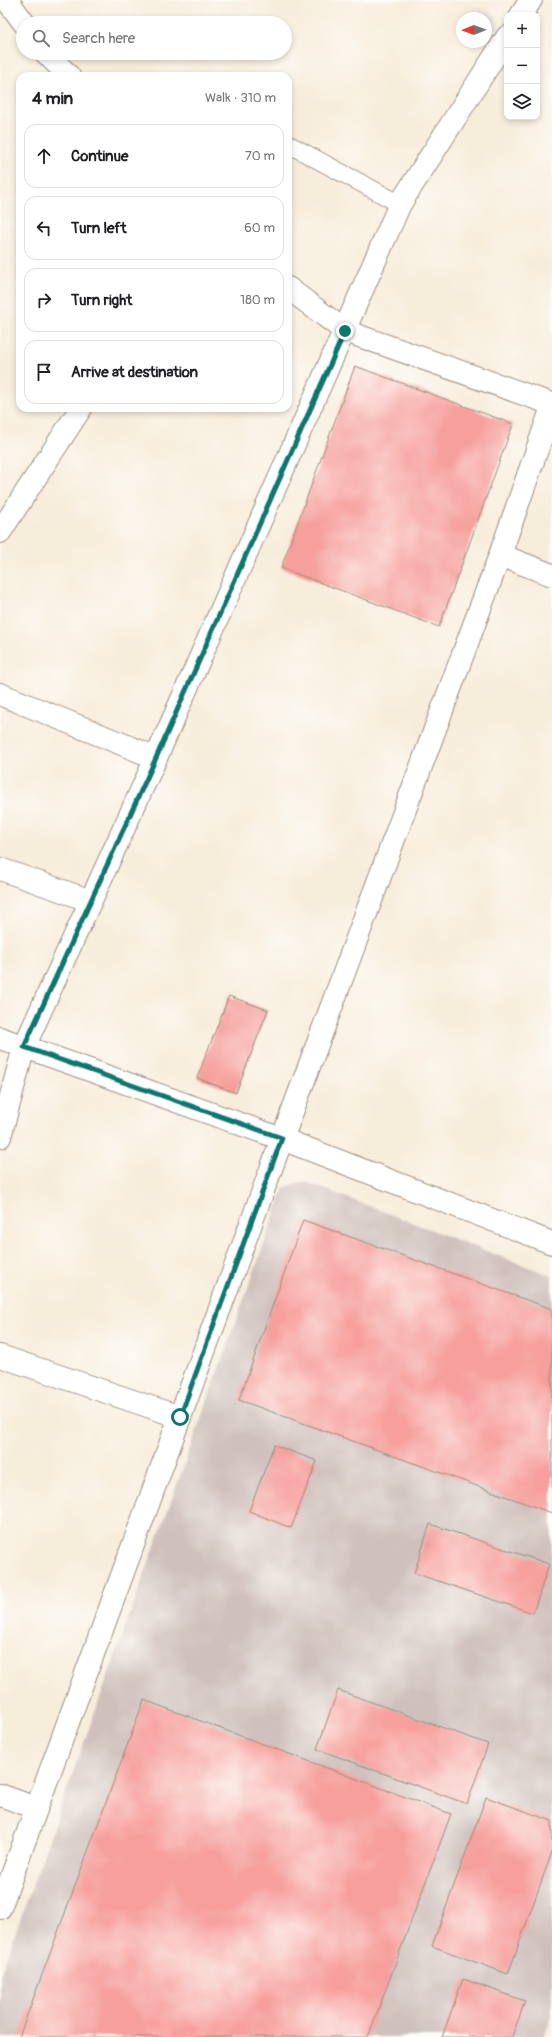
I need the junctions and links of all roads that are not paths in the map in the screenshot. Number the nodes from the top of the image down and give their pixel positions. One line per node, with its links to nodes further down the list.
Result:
1 (7, 0): 2 (street)
2 (19, 16)
3 (504, 42): 7 (street)
4 (53, 60): 5 (street)
5 (65, 72)
6 (292, 146): 7 (lane)
7 (400, 204): 9 (street)
8 (292, 291): 9 (street)
9 (345, 331): 10 (street); 16 (street)
10 (552, 406): 13 (street)
11 (77, 412): 12 (street)
12 (0, 532)
13 (500, 555): 14 (street); 22 (street)
14 (552, 575)
15 (0, 694): 16 (street)
16 (156, 758): 18 (street)
17 (0, 869): 18 (street)
18 (91, 901): 20 (street)
19 (0, 1038): 20 (street)
20 (24, 1047): 21 (street); 22 (street)
21 (0, 1137)
22 (282, 1138): 23 (street); 25 (street)
23 (551, 1240)
24 (0, 1356): 25 (street)
25 (180, 1417): 27 (street)
26 (0, 1795): 27 (street)
27 (36, 1808): 28 (street)
28 (0, 1908)

